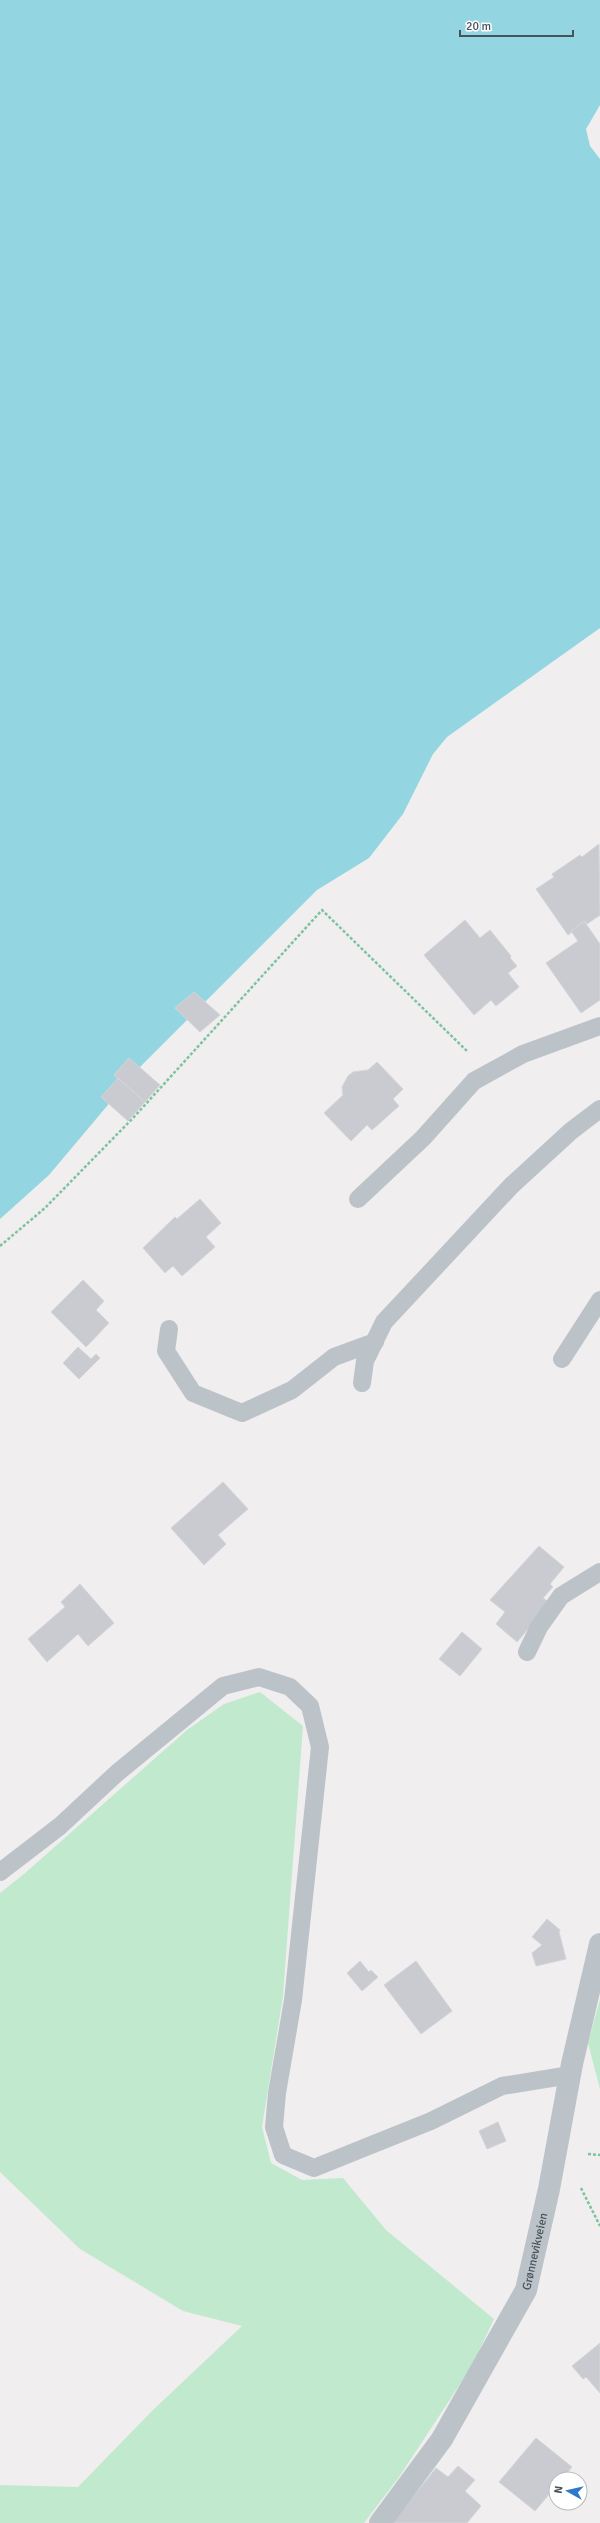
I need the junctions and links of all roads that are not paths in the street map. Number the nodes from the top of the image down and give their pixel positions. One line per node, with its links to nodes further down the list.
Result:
1 (600, 1026): 3 (lane)
2 (600, 1109): 6 (lane)
3 (358, 1199)
4 (600, 1300): 7 (lane)
5 (169, 1328): 6 (lane)
6 (375, 1342): 8 (lane)
7 (562, 1359)
8 (362, 1383)
9 (600, 1572): 10 (lane)
10 (527, 1652)
11 (0, 1872): 13 (lane)
12 (600, 1944): 13 (street, Grønnevikveien)
13 (570, 2076): 14 (street, Grønnevikveien)
14 (380, 2523)

